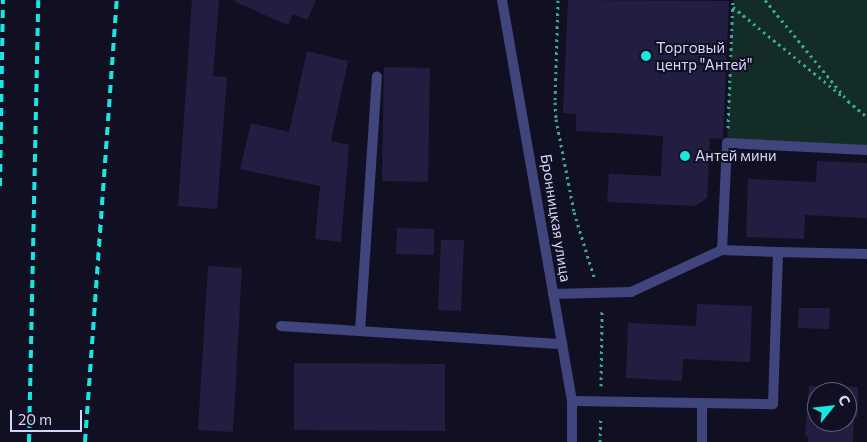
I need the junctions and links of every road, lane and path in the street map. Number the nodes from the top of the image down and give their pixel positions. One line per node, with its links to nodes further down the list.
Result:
1 (502, 0): 15 (street, Бронницкая улица)
2 (558, 0): 14 (path)
3 (733, 0): 5 (path)
4 (765, 0): 7 (path)
5 (733, 7): 7 (path); 9 (path)
6 (376, 77): 17 (street)
7 (848, 101): 8 (path)
8 (867, 117)
9 (728, 143): 10 (street); 11 (street)
10 (867, 150)
11 (722, 250): 12 (street); 14 (street)
12 (778, 252): 13 (street); 21 (street)
13 (867, 254)
14 (598, 292): 15 (street); 20 (path)
15 (553, 294): 18 (street, Бронницкая улица)
16 (281, 326): 17 (street)
17 (360, 331): 18 (street)
18 (562, 344): 19 (street, Бронницкая улица)
19 (572, 401): 20 (street); 22 (street, Бронницкая улица)
20 (601, 402): 21 (street); 23 (path)
21 (702, 404): 24 (street)
22 (572, 442)
23 (600, 442)
24 (702, 442)

